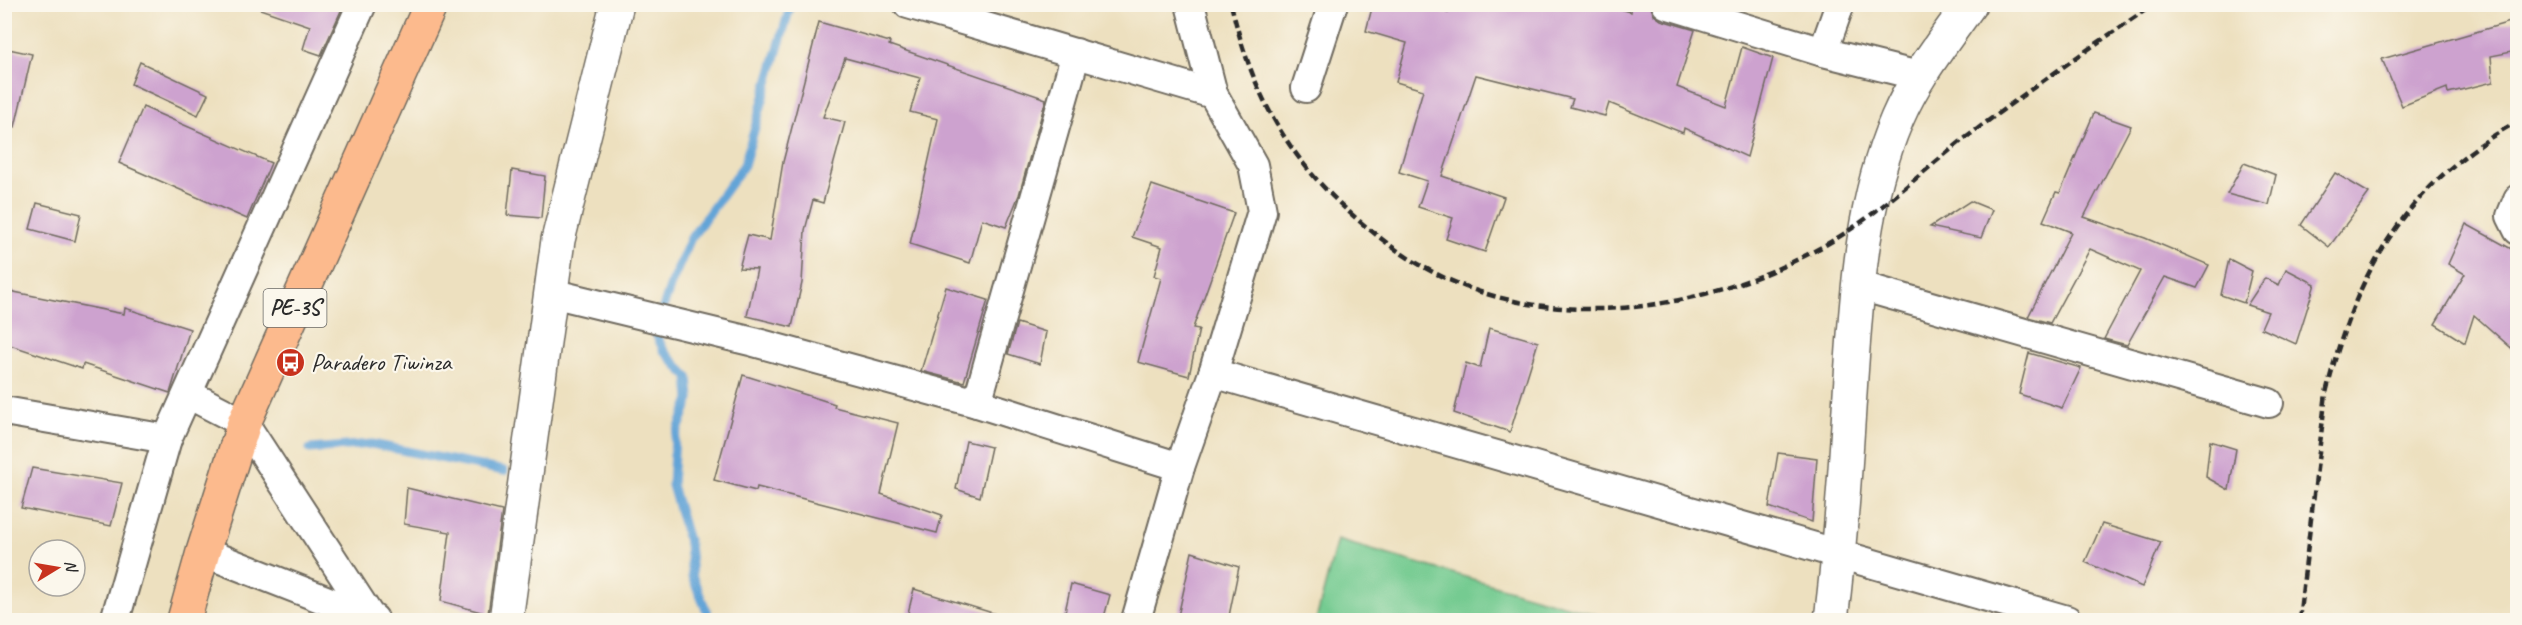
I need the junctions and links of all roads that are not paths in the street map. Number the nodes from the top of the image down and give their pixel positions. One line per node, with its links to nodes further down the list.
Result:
1 (362, 4): 20 (street)
2 (431, 4): 24 (highway, PE-3S)
3 (617, 4): 18 (street)
4 (908, 4): 11 (street)
5 (1190, 4): 14 (street)
6 (1333, 4): 13 (street)
7 (1666, 4): 10 (street)
8 (1840, 4): 10 (street)
9 (1970, 4): 12 (street)
10 (1823, 52): 12 (street)
11 (1077, 53): 14 (street); 21 (street)
12 (1919, 76): 17 (street)
13 (1306, 88)
14 (1213, 94): 19 (street)
15 (2517, 199): 16 (street)
16 (2517, 231)
17 (1857, 285): 22 (street); 28 (street)
18 (551, 293): 21 (street); 32 (street)
19 (1213, 373): 26 (street); 28 (street)
20 (188, 394): 24 (street); 25 (street)
21 (977, 403): 26 (street)
22 (2269, 403)
23 (4, 411): 25 (street)
24 (244, 423): 27 (highway, PE-3S); 29 (street)
25 (167, 439): 30 (street)
26 (1180, 467): 33 (street)
27 (203, 552): 29 (street); 31 (highway, PE-3S)
28 (1839, 555): 34 (street); 35 (street)
29 (375, 619)
30 (115, 621)
31 (184, 621)
32 (506, 621)
33 (1136, 621)
34 (1831, 621)
35 (2067, 621)

